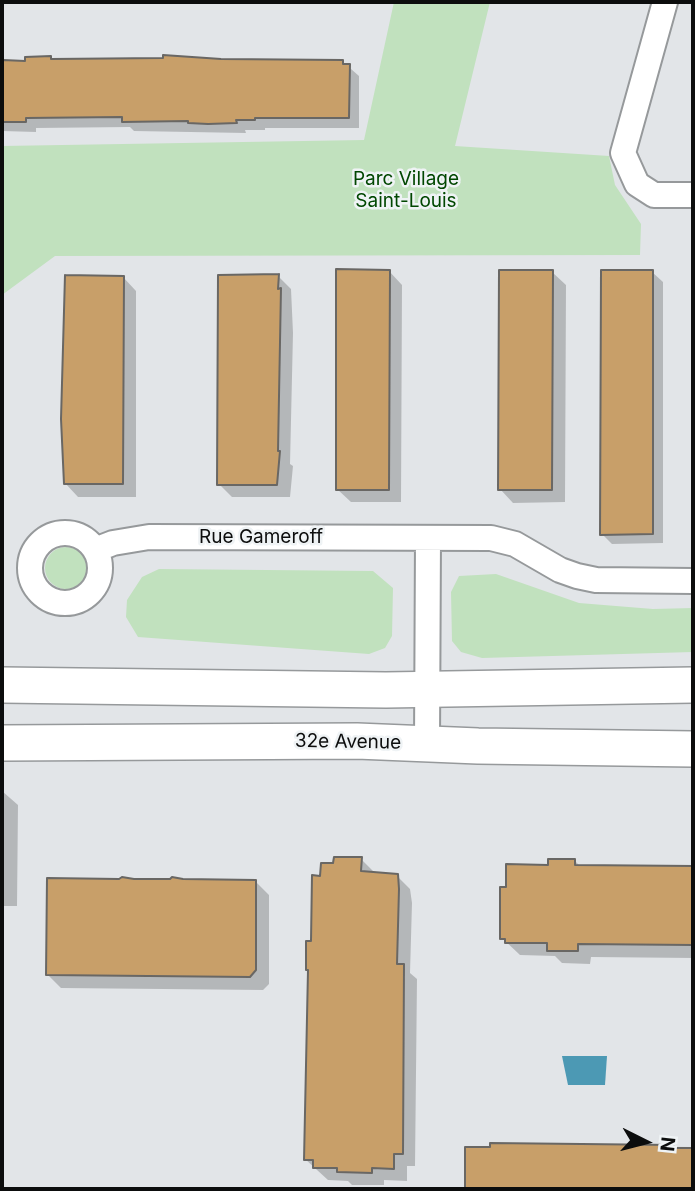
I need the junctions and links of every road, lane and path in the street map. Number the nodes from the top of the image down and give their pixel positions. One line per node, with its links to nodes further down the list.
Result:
1 (664, 2): 2 (street)
2 (693, 195)
3 (428, 538): 4 (street, Rue Gameroff); 5 (street, Rue Gameroff); 8 (street)
4 (95, 550)
5 (693, 581)
6 (2, 685): 8 (main road)
7 (693, 685): 8 (main road)
8 (428, 689): 10 (street)
9 (2, 743): 10 (main road, 32e Avenue)
10 (427, 743): 11 (main road, 32e Avenue)
11 (693, 749)

